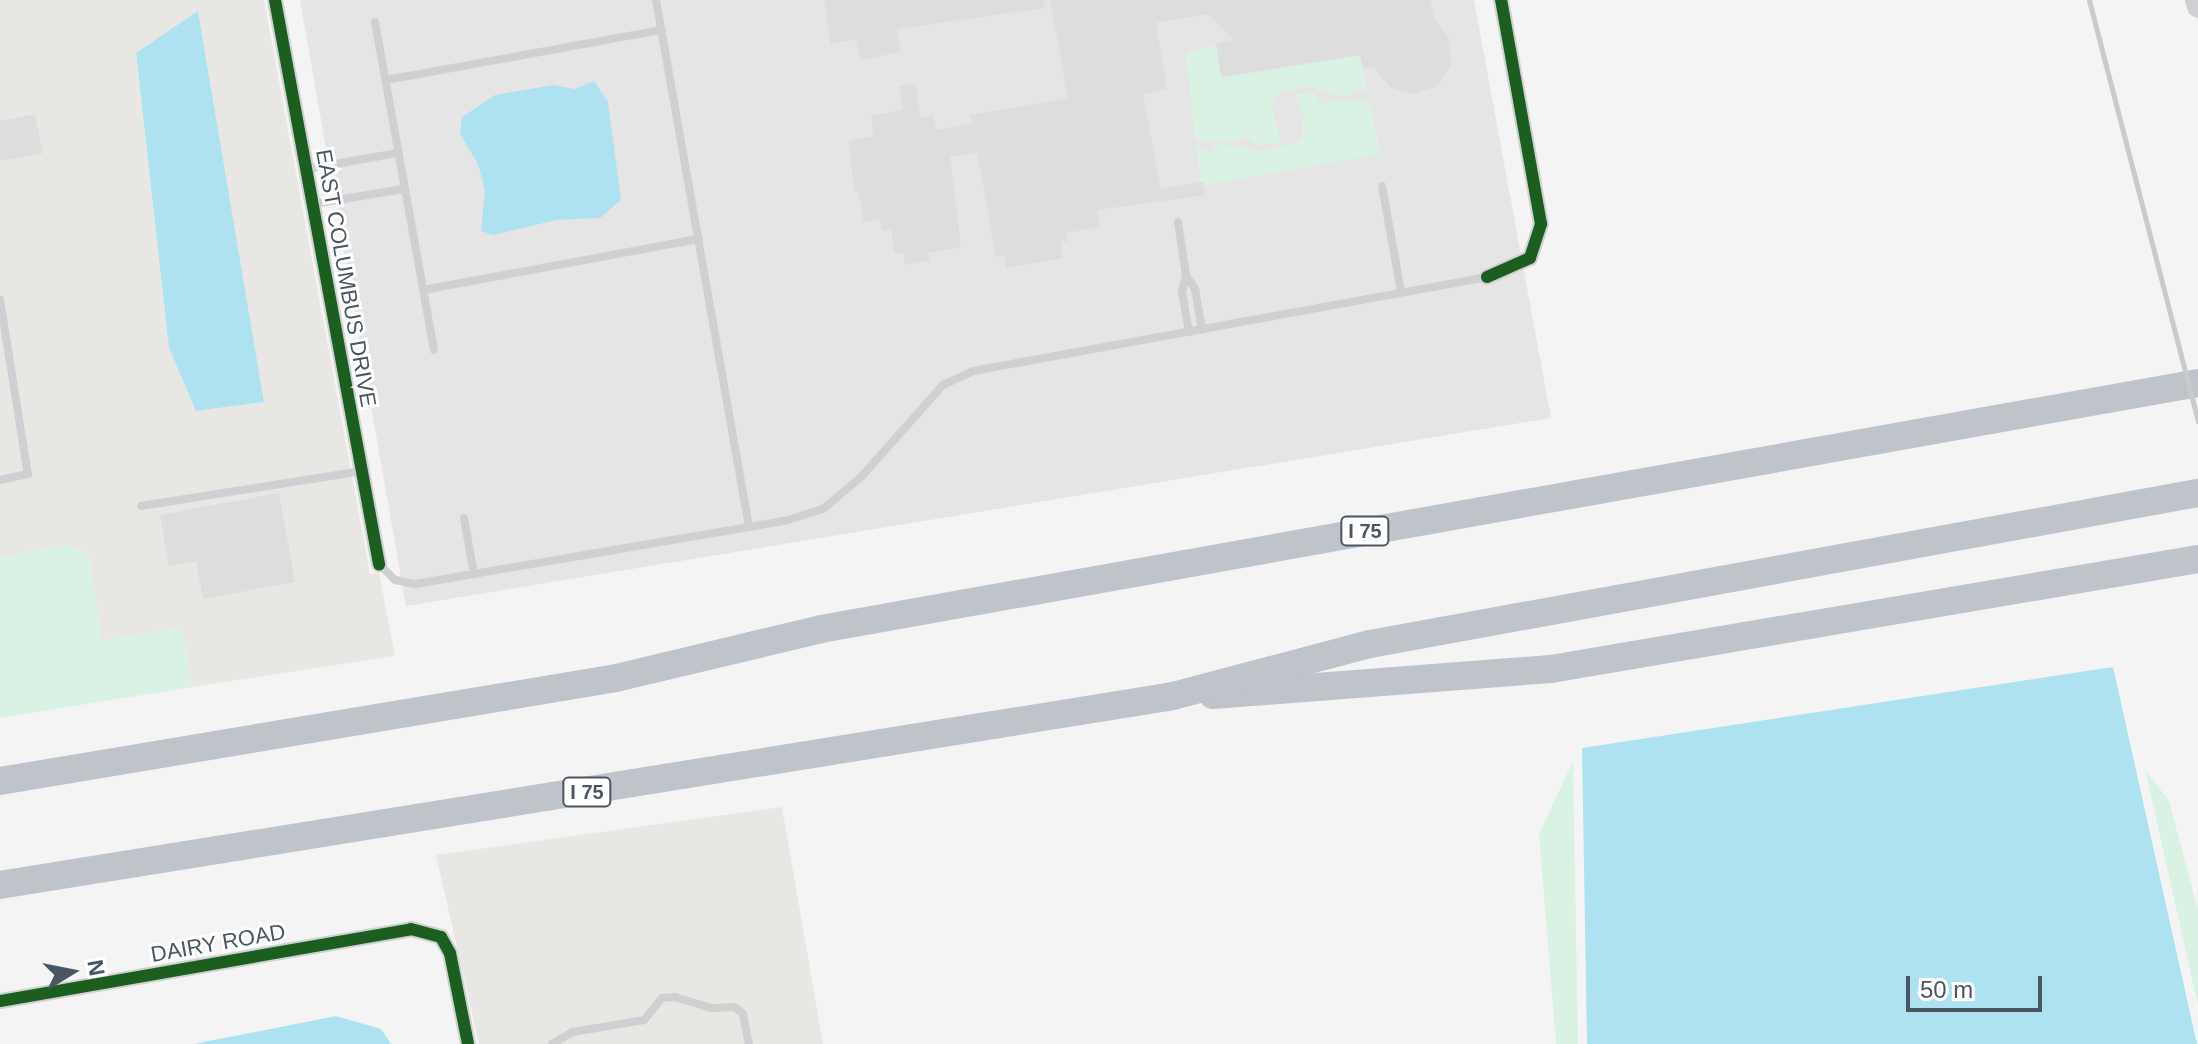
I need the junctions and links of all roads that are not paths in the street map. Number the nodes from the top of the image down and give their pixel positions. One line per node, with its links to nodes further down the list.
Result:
1 (275, 0): 10 (street, EAST COLUMBUS DRIVE)
2 (656, 0): 7 (lane)
3 (1501, 0): 17 (street)
4 (2196, 0): 5 (main road)
5 (2198, 7)
6 (375, 22): 8 (lane)
7 (661, 30): 8 (lane); 15 (lane)
8 (386, 80): 9 (lane)
9 (398, 153): 10 (lane); 12 (lane)
10 (306, 169): 13 (street, EAST COLUMBUS DRIVE)
11 (1382, 186): 19 (lane)
12 (404, 189): 13 (lane); 18 (lane)
13 (312, 205): 25 (street, EAST COLUMBUS DRIVE)
14 (1178, 222): 16 (lane)
15 (699, 239): 18 (lane); 30 (lane)
16 (1186, 275): 21 (lane); 22 (lane)
17 (1487, 277): 19 (lane)
18 (423, 290): 23 (lane)
19 (1401, 292): 21 (lane)
20 (0, 300): 26 (lane)
21 (1202, 329): 22 (lane)
22 (1189, 332): 30 (lane)
23 (434, 350)
24 (2198, 383): 35 (highway, I 75)
25 (362, 471): 28 (lane); 32 (street, EAST COLUMBUS DRIVE)
26 (0, 480)
27 (2198, 493): 34 (highway, I 75)
28 (141, 506)
29 (464, 518): 33 (lane)
30 (749, 527): 33 (lane)
31 (2198, 559): 34 (highway)
32 (379, 564): 33 (lane)
33 (474, 574)
34 (1173, 696): 36 (highway, I 75)
35 (0, 781)
36 (0, 885)
37 (0, 1001): 38 (street, DAIRY ROAD)
38 (468, 1044)
39 (552, 1044): 40 (lane)
40 (749, 1044)

